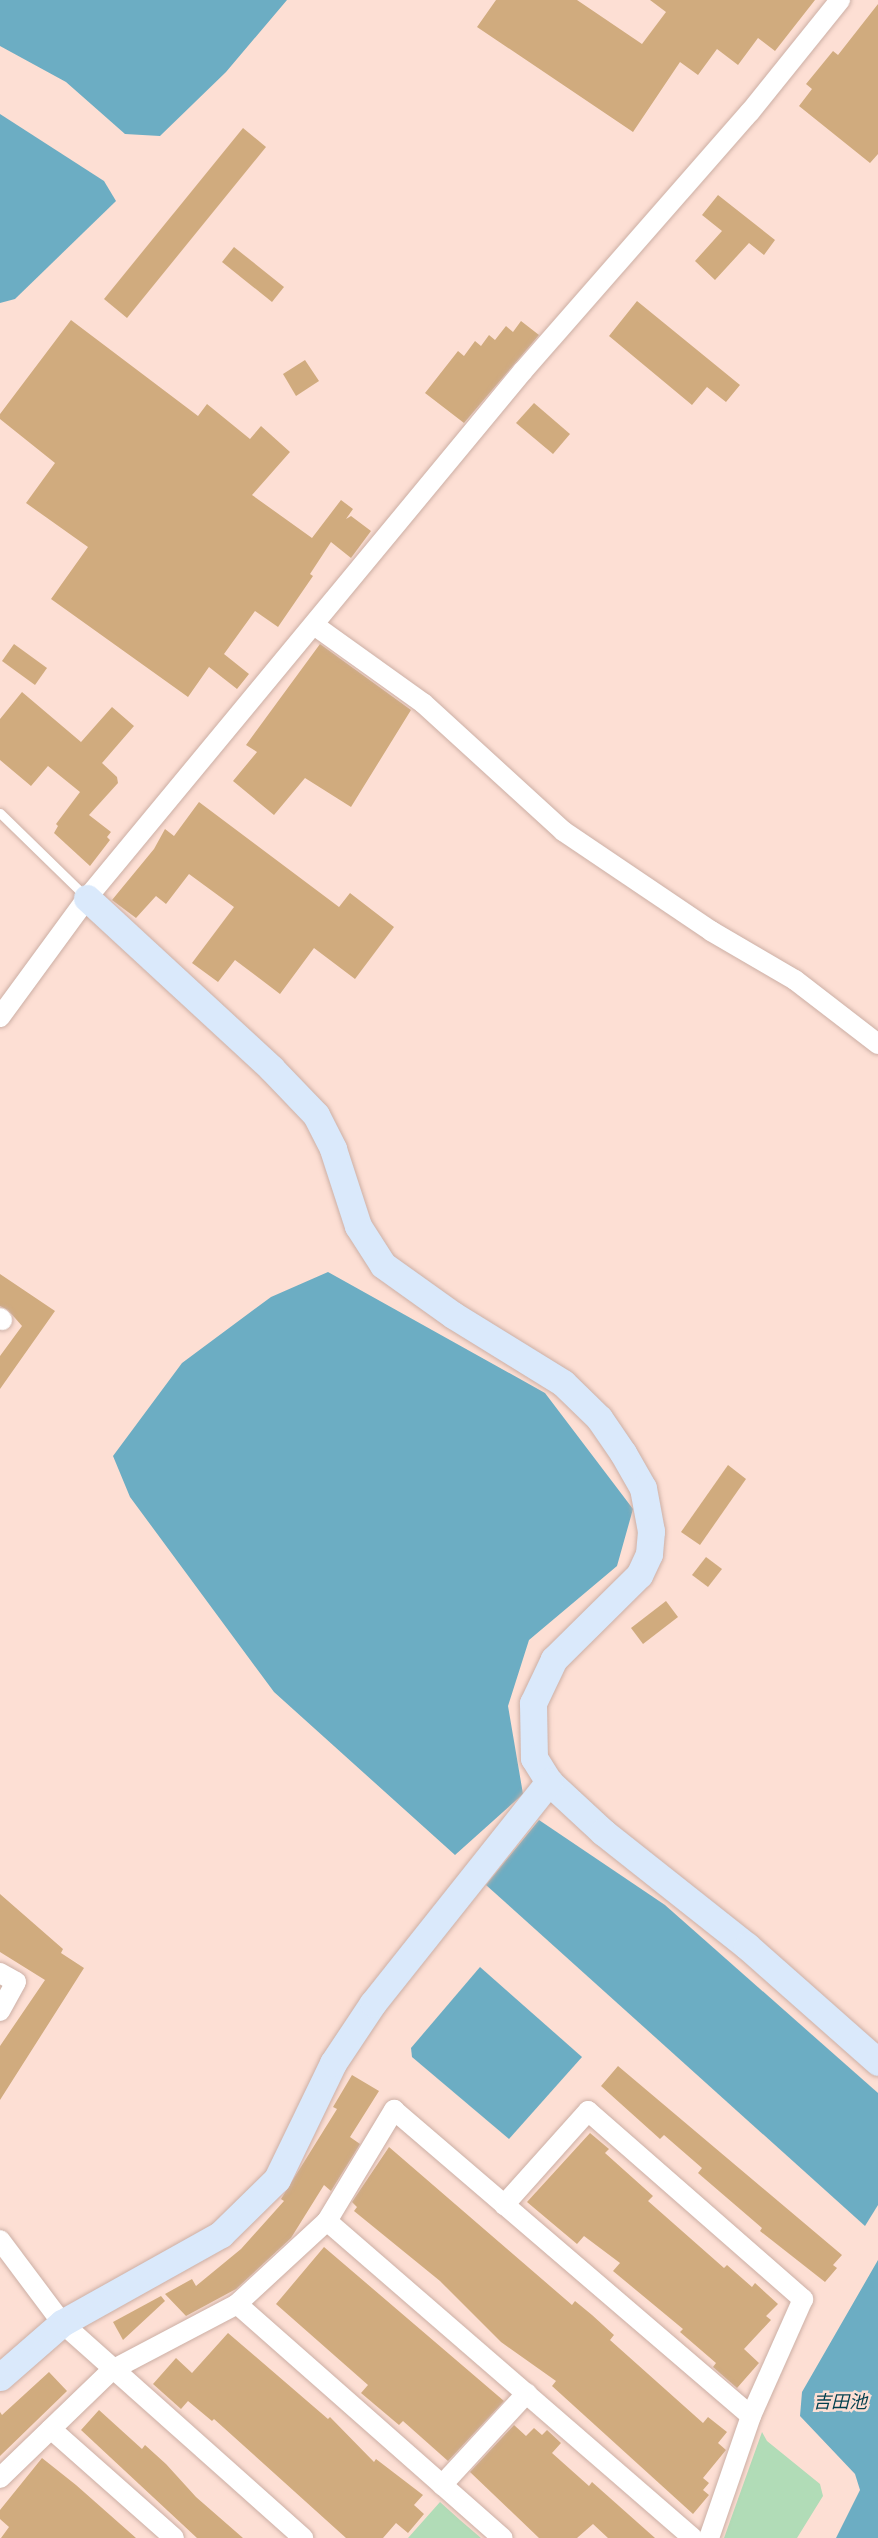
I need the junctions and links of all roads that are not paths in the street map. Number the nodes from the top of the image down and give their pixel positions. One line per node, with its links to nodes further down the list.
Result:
1 (840, 0): 2 (street)
2 (314, 625): 4 (street); 6 (street)
3 (0, 813): 4 (lane)
4 (87, 898): 5 (street); 7 (street)
5 (0, 1017)
6 (878, 1044)
7 (549, 1782): 10 (street); 15 (street)
8 (0, 1973): 9 (street)
9 (0, 2011)
10 (878, 2062)
11 (504, 2205): 12 (street); 19 (street); 19 (street)
12 (327, 2221): 14 (street); 18 (street)
13 (0, 2240): 15 (street)
14 (237, 2304): 16 (street); 22 (street)
15 (62, 2323): 16 (street); 17 (street)
16 (112, 2370): 20 (street); 24 (street)
17 (0, 2377)
18 (527, 2393): 22 (street); 26 (street)
19 (751, 2416): 27 (street)
20 (51, 2429): 21 (street); 23 (street)
21 (0, 2478)
22 (442, 2485): 25 (street)
23 (174, 2538)
24 (303, 2538)
25 (502, 2538)
26 (693, 2538)
27 (710, 2538)

